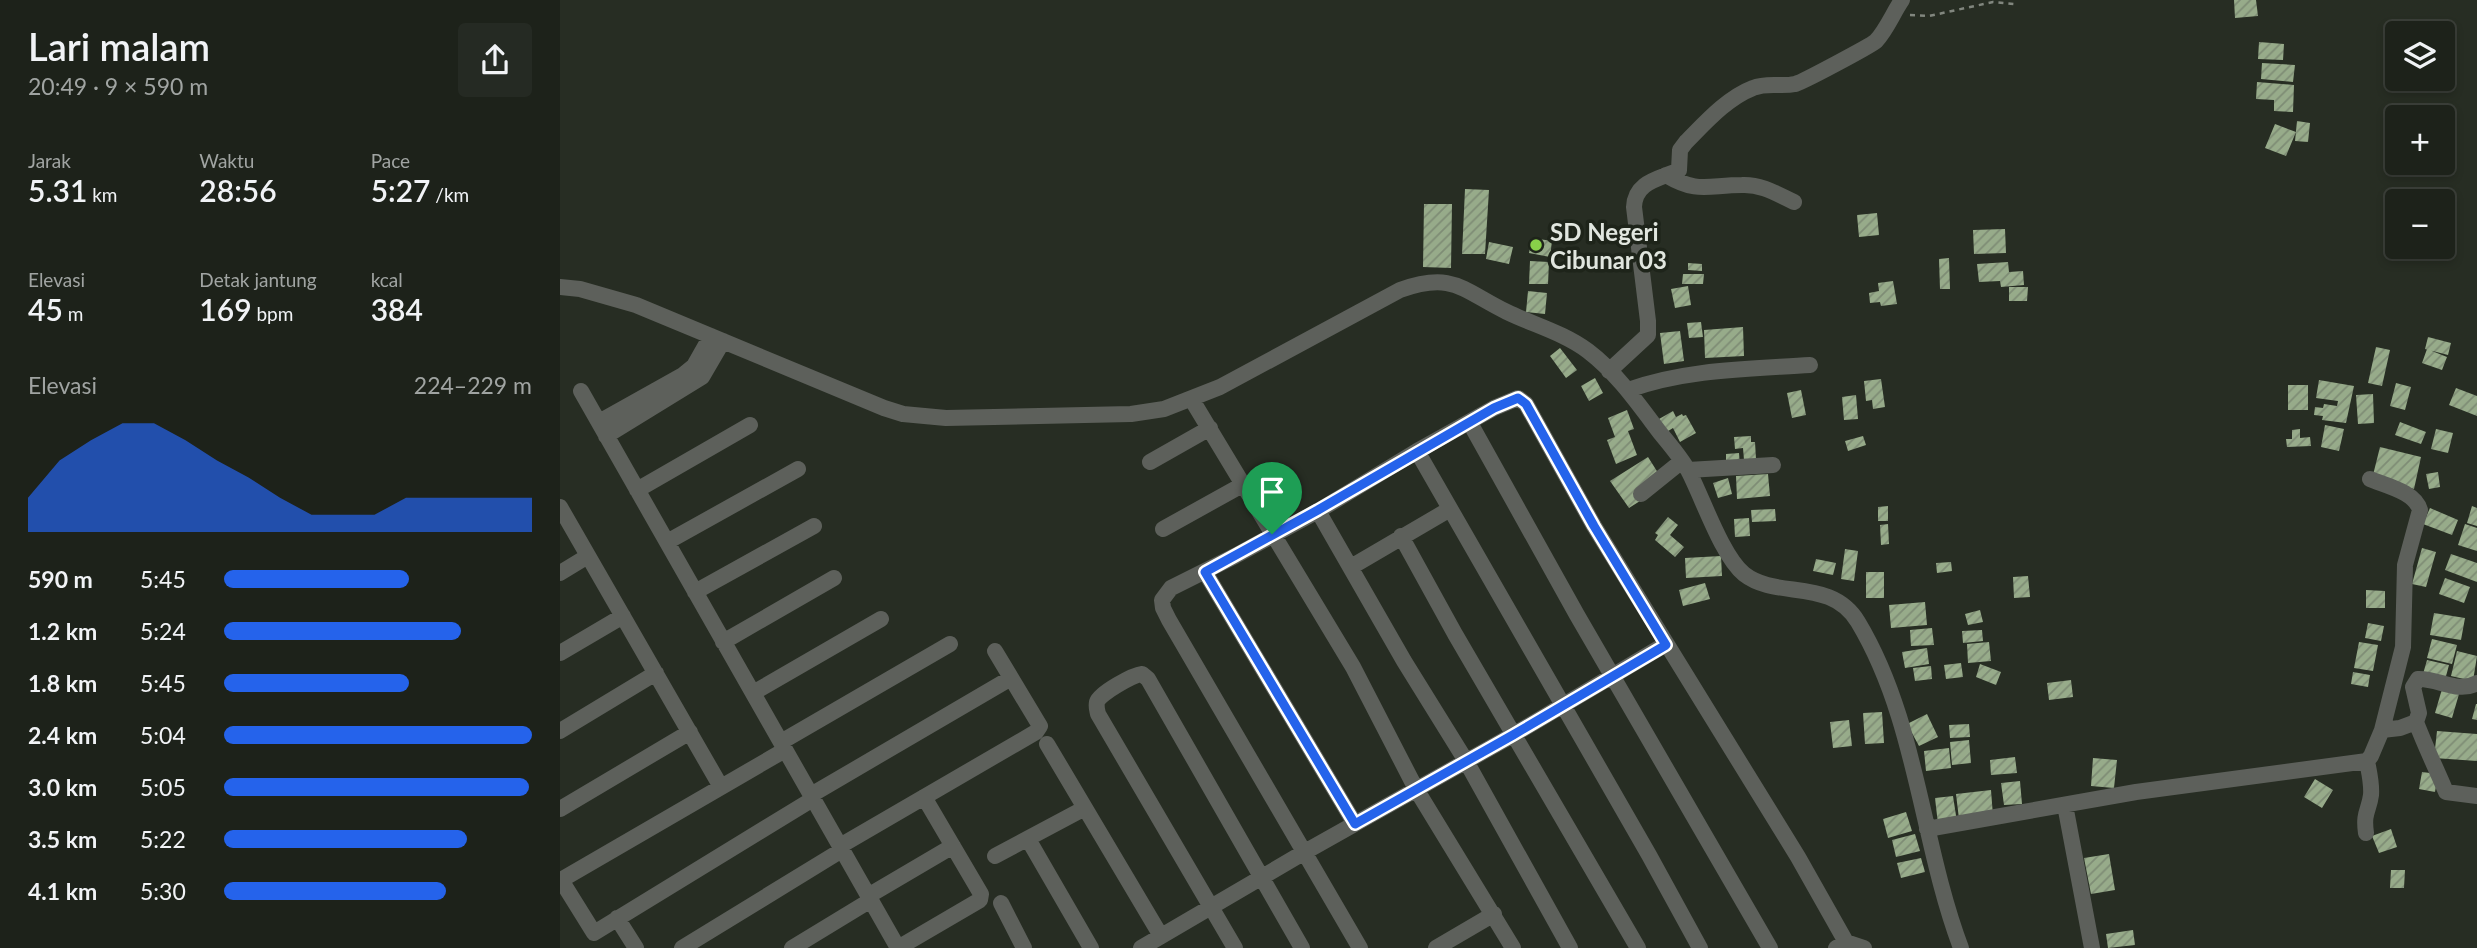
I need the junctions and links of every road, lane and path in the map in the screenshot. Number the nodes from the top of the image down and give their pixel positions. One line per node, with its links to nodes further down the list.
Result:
1 (2014, 4): 2 (path)
2 (1899, 6): 3 (street)
3 (1666, 176): 4 (street); 8 (street)
4 (1794, 202)
5 (560, 287): 6 (street)
6 (717, 339): 11 (street); 15 (street)
7 (1810, 365): 9 (street)
8 (1609, 371): 9 (street); 11 (street)
9 (1628, 390): 18 (street)
10 (581, 391): 15 (street)
11 (1192, 400): 14 (street)
12 (1470, 423): 16 (street); 43 (street); 47 (street)
13 (750, 425): 23 (street)
14 (1210, 428): 17 (street); 22 (street)
15 (603, 429): 23 (street)
16 (1417, 451): 26 (street); 27 (street)
17 (1150, 462)
18 (1685, 465): 19 (street); 24 (street); 70 (street)
19 (1773, 465)
20 (798, 469): 32 (street)
21 (2370, 479): 53 (street)
22 (1244, 484): 29 (street); 30 (street)
23 (637, 490): 32 (street)
24 (1641, 494)
25 (560, 507): 33 (street)
26 (1450, 509): 31 (street); 51 (street)
27 (1318, 510): 30 (street); 34 (street)
28 (814, 526): 38 (street)
29 (1163, 529)
30 (1272, 534): 35 (street); 62 (street)
31 (1401, 536): 34 (street); 56 (street)
32 (667, 541): 38 (street)
33 (588, 556): 36 (street); 39 (street)
34 (1352, 566): 59 (street)
35 (1205, 572): 69 (street); 75 (street)
36 (560, 573)
37 (834, 578): 41 (street)
38 (695, 592): 41 (street)
39 (623, 616): 45 (street); 46 (street)
40 (881, 619): 50 (street)
41 (723, 642): 50 (street)
42 (950, 644): 58 (street)
43 (1666, 645): 47 (street); 84 (street)
44 (995, 651): 48 (street)
45 (560, 653)
46 (656, 673): 54 (street); 55 (street)
47 (1612, 675): 51 (street); 100 (street)
48 (1011, 678): 64 (street); 65 (street)
49 (2477, 683): 52 (street)
50 (752, 693): 58 (street)
51 (1563, 704): 56 (street); 99 (street)
52 (2416, 722): 53 (street); 63 (street)
53 (2382, 730): 60 (street)
54 (560, 731)
55 (690, 732): 61 (street); 68 (street)
56 (1513, 735): 59 (street); 98 (street)
57 (1047, 744): 67 (street)
58 (783, 746): 61 (street); 64 (street)
59 (1466, 761): 62 (street); 97 (street)
60 (2367, 761): 66 (street); 71 (street)
61 (721, 787): 82 (street)
62 (1416, 789): 69 (street); 81 (street)
63 (2477, 796)
64 (812, 797): 74 (street); 82 (street)
65 (924, 797): 73 (street); 74 (street)
66 (2065, 805): 70 (street); 103 (street)
67 (1084, 808): 72 (street); 83 (street)
68 (560, 809)
69 (1355, 824): 75 (street)
70 (1927, 829): 102 (street)
71 (2366, 833)
72 (1028, 839): 76 (street); 90 (street)
73 (953, 846): 78 (street); 89 (street)
74 (841, 848): 78 (street); 87 (street)
75 (1303, 853): 77 (street); 94 (street)
76 (995, 856)
77 (1261, 878): 80 (street); 80 (street); 93 (street)
78 (869, 898): 88 (street); 89 (street)
79 (1001, 903): 85 (street)
80 (1212, 907): 83 (street); 92 (street)
81 (1494, 914): 95 (street); 96 (street)
82 (617, 918): 86 (street)
83 (1161, 936): 91 (street)
84 (1841, 945): 101 (street)
85 (1021, 947)
86 (636, 948)
87 (682, 948)
88 (792, 948)
89 (898, 948)
90 (1091, 948)
91 (1141, 948)
92 (1235, 948)
93 (1302, 948)
94 (1360, 948)
95 (1436, 948)
96 (1513, 948)
97 (1570, 948)
98 (1638, 948)
99 (1700, 948)
100 (1770, 948)
101 (1864, 948)
102 (1961, 948)
103 (2092, 948)

